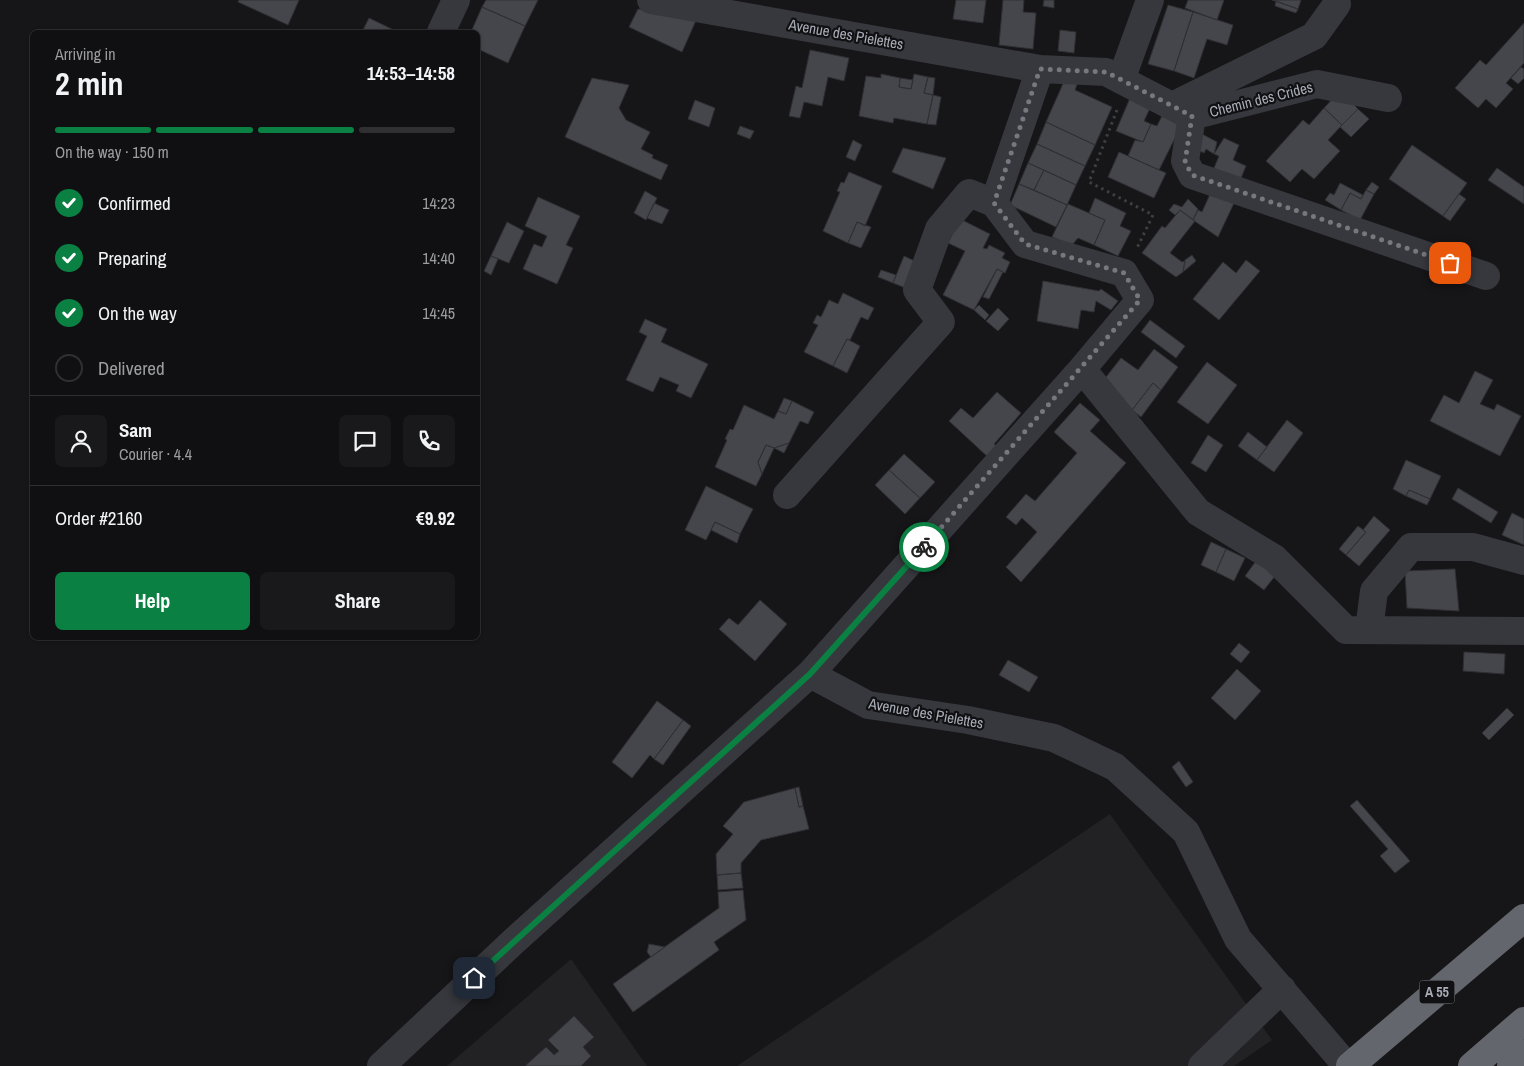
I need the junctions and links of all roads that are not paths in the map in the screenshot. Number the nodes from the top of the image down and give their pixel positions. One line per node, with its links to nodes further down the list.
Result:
1 (456, 0): 5 (street)
2 (651, 0): 6 (street, Avenue des Pielettes)
3 (1150, 0): 7 (street)
4 (1337, 4): 9 (street)
5 (442, 30)
6 (1040, 69): 7 (street, Avenue des Pielettes); 10 (street)
7 (1124, 81): 9 (street, Avenue des Pielettes)
8 (1388, 98): 9 (street, Chemin des Crides)
9 (1182, 111): 11 (street)
10 (994, 203): 12 (street); 13 (street)
11 (1486, 276)
12 (1082, 369): 15 (street); 17 (street)
13 (787, 495)
14 (1524, 561): 15 (street)
15 (1369, 630): 16 (street)
16 (1524, 631)
17 (810, 674): 19 (street, Avenue des Pielettes); 22 (street)
18 (1524, 918): 24 (highway, A 55)
19 (1289, 997): 23 (street); 24 (street, Avenue des Pielettes)
20 (1524, 1021): 25 (highway)
21 (1524, 1054): 26 (highway)
22 (380, 1066)
23 (1202, 1066)
24 (1349, 1066)
25 (1472, 1066)
26 (1511, 1066)

